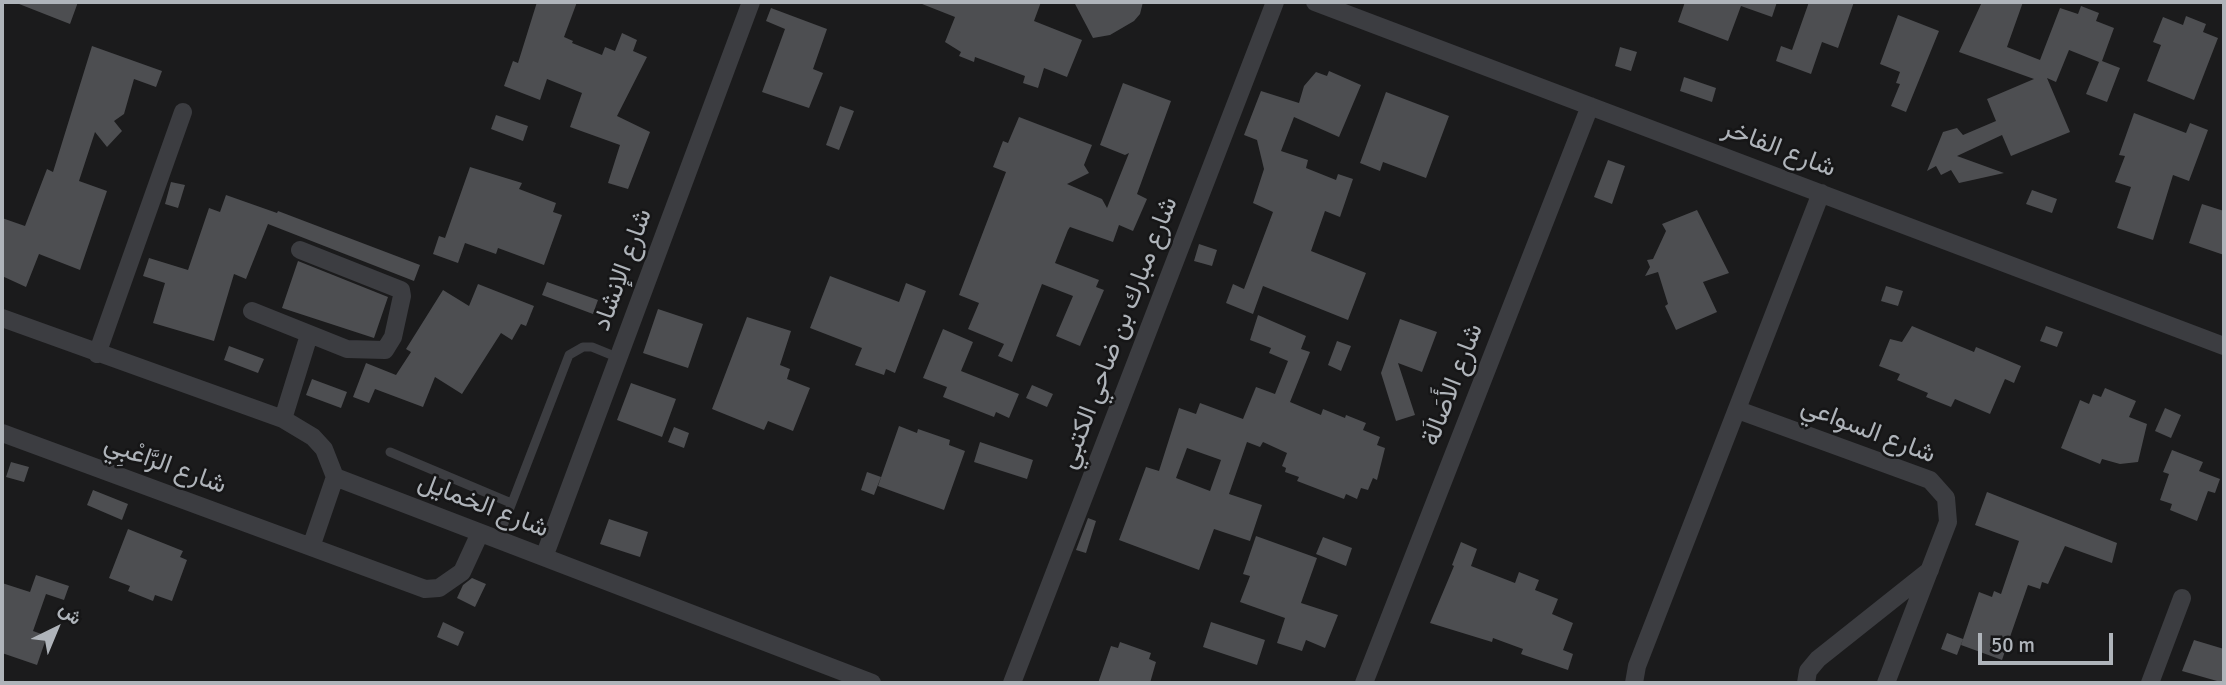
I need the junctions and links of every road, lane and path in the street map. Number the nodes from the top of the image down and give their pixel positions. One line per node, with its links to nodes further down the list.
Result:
1 (751, 2): 13 (street, شارع الإنشاد)
2 (1275, 2): 27 (street, شارع مبارك بن ضاحي الكتبي)
3 (1315, 2): 4 (street, شارع الفاخر)
4 (1590, 106): 6 (street, شارع الفاخر); 28 (street, شارع الأَصَالَة)
5 (183, 113): 12 (street)
6 (1821, 193): 11 (street, شارع الفاخر); 14 (street)
7 (300, 250): 10 (street)
8 (252, 311): 10 (street)
9 (2, 318): 12 (street)
10 (309, 335): 15 (street)
11 (2224, 346)
12 (97, 354): 15 (street)
13 (619, 358): 19 (lane); 23 (street, شارع الإنشاد)
14 (1738, 410): 24 (street, شارع السواعي); 29 (street)
15 (283, 419): 18 (street)
16 (2, 433): 22 (street, شارع الرَّاعْبِي)
17 (390, 453): 19 (lane)
18 (335, 477): 20 (street, شارع الخمايل); 22 (street)
19 (511, 503): 21 (lane)
20 (480, 533): 21 (street, شارع الخمايل); 22 (street, شارع الرَّاعْبِي)
21 (498, 539): 23 (street, شارع الخمايل)
22 (311, 547)
23 (544, 557): 26 (street, شارع الخمايل)
24 (1930, 570): 30 (street); 31 (street, شارع السواعي)
25 (2182, 598): 32 (street)
26 (872, 683)
27 (1012, 683)
28 (1364, 683)
29 (1634, 683)
30 (1806, 683)
31 (1886, 683)
32 (2150, 683)

